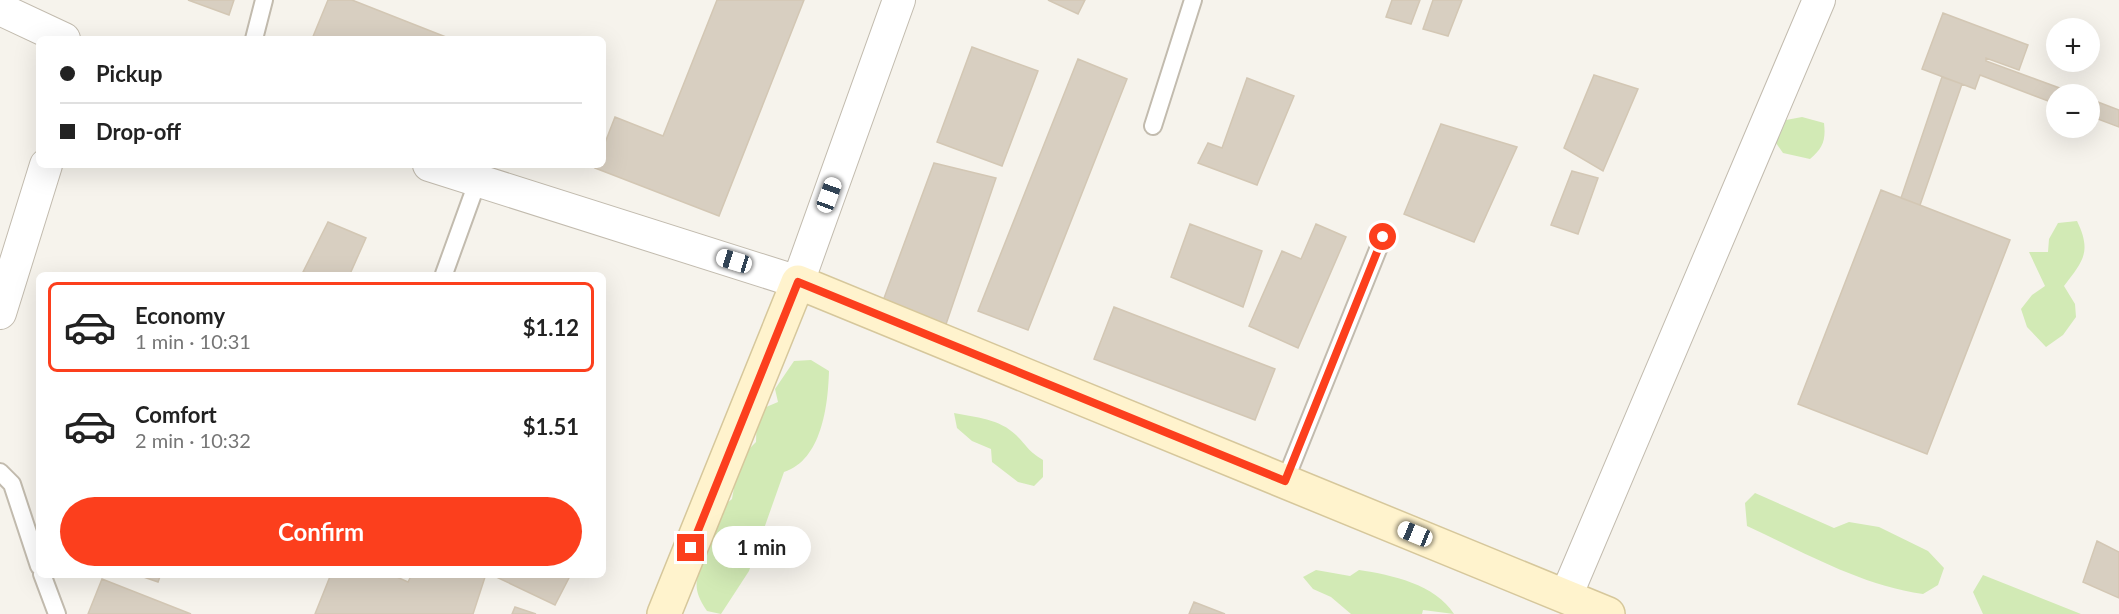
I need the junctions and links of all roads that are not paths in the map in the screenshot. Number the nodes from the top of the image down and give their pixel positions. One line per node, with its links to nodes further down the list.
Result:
1 (264, 0): 7 (lane)
2 (899, 0): 14 (street)
3 (1192, 0): 8 (lane)
4 (1819, 0): 20 (street)
5 (0, 9): 6 (street)
6 (58, 36)
7 (255, 36)
8 (1154, 126)
9 (45, 168): 15 (street)
10 (439, 168): 11 (street)
11 (478, 180): 13 (lane); 14 (street)
12 (1383, 237): 17 (lane)
13 (445, 272)
14 (798, 282): 17 (street); 22 (street)
15 (0, 313)
16 (0, 472): 18 (lane)
17 (1285, 481): 20 (street)
18 (36, 557)
19 (44, 578): 21 (lane)
20 (1566, 596): 23 (street)
21 (57, 614)
22 (664, 614)
23 (1608, 614)

